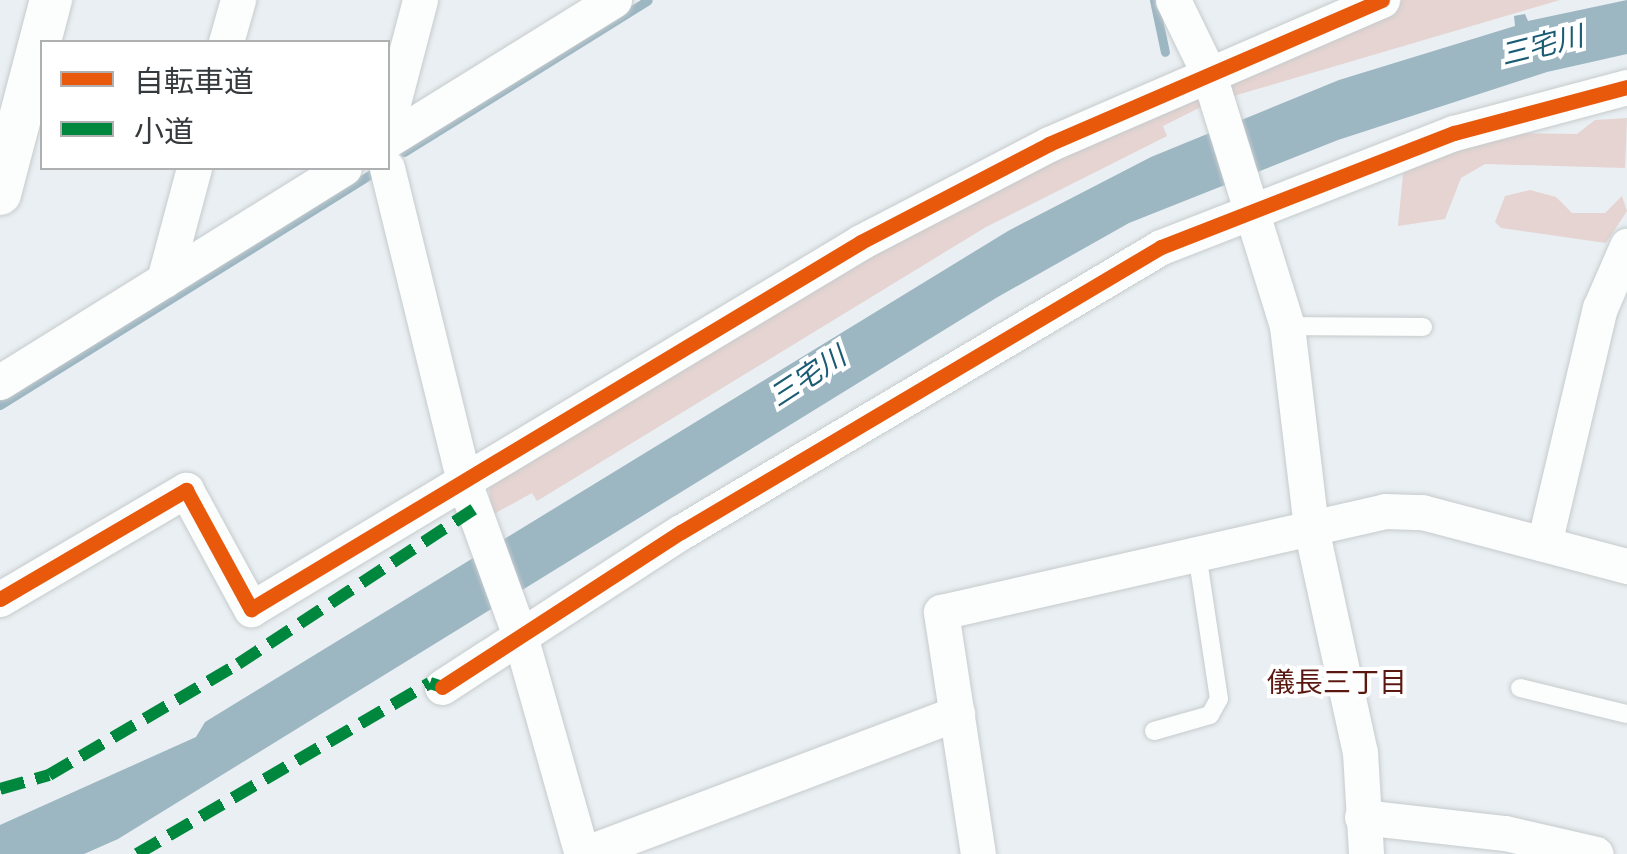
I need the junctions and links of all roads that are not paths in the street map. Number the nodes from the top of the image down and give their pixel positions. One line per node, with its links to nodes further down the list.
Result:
1 (51, 0): 7 (street)
2 (238, 0): 8 (street)
3 (420, 0): 12 (street)
4 (614, 0): 13 (street)
5 (1173, 0): 10 (street)
6 (1382, 0): 10 (street)
7 (40, 40)
8 (227, 40)
9 (40, 42): 17 (street)
10 (1212, 85): 18 (street); 24 (street)
11 (1627, 87): 18 (street)
12 (390, 114)
13 (390, 139)
14 (193, 170): 20 (street)
15 (341, 170): 20 (street)
16 (388, 170): 24 (street)
17 (0, 194)
18 (1255, 208): 21 (street); 30 (street)
19 (1627, 246): 26 (street)
20 (164, 280): 23 (street)
21 (1287, 326): 22 (lane); 25 (street)
22 (1423, 327)
23 (0, 382)
24 (469, 496): 29 (street); 30 (street)
25 (1311, 528): 26 (street); 27 (street); 36 (street)
26 (1544, 544): 28 (street)
27 (1197, 554): 33 (street); 35 (lane)
28 (1627, 566)
29 (0, 599)
30 (519, 632): 31 (street); 37 (street)
31 (442, 687)
32 (1520, 688): 34 (lane)
33 (956, 713): 37 (street); 38 (street)
34 (1627, 714)
35 (1154, 732)
36 (1362, 817): 39 (street); 40 (street)
37 (583, 854)
38 (978, 854)
39 (1366, 854)
40 (1596, 854)

